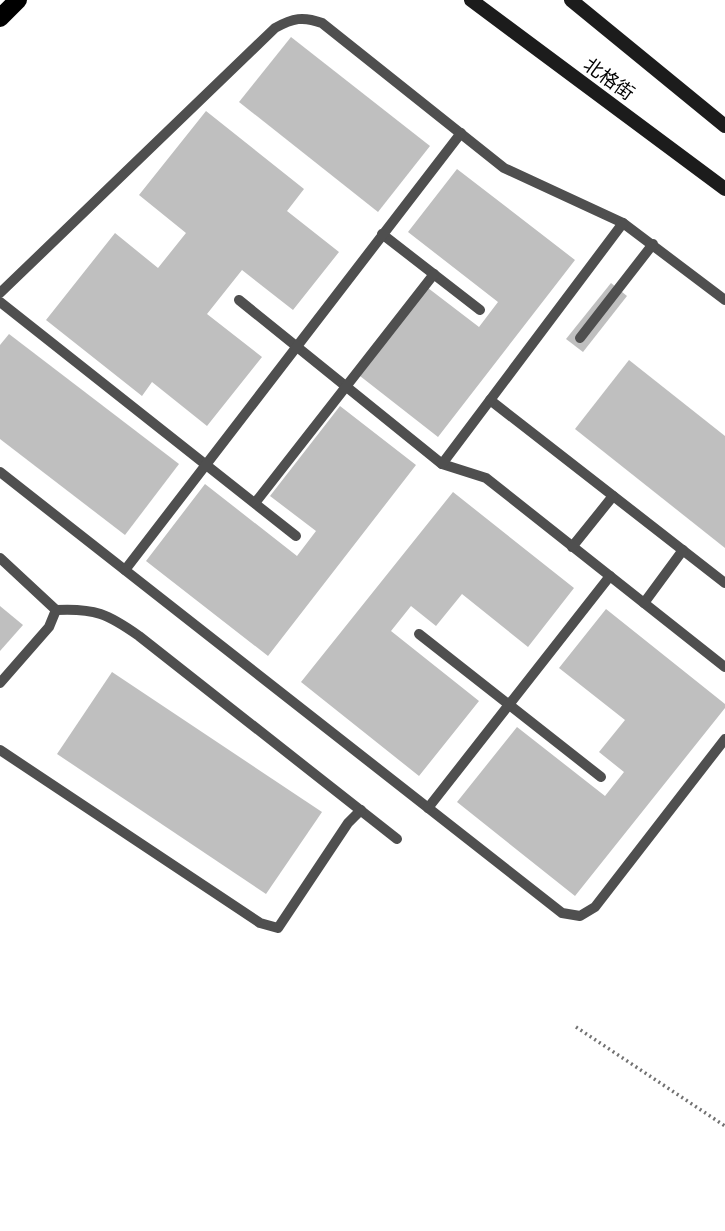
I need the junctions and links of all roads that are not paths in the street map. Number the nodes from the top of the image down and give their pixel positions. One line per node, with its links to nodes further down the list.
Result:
1 (19, 0): 4 (main road)
2 (471, 0): 7 (street, 北格街)
3 (571, 0): 5 (street, 北格街)
4 (0, 18)
5 (725, 126)
6 (461, 133): 8 (lane); 9 (lane); 12 (lane)
7 (725, 189)
8 (623, 223): 10 (lane); 20 (lane)
9 (382, 234): 11 (lane); 18 (lane)
10 (653, 244): 14 (lane); 17 (lane)
11 (434, 274): 16 (lane); 19 (lane)
12 (0, 293)
13 (239, 300): 18 (lane)
14 (725, 300)
15 (0, 302): 21 (lane)
16 (480, 310)
17 (580, 338)
18 (295, 345): 19 (lane); 21 (lane)
19 (346, 386): 22 (lane); 25 (lane)
20 (490, 400): 22 (lane); 24 (lane)
21 (205, 464): 25 (lane); 30 (lane)
22 (442, 464): 27 (lane)
23 (0, 472): 30 (lane)
24 (613, 496): 27 (lane); 28 (lane)
25 (255, 503): 26 (lane)
26 (296, 536)
27 (572, 547): 31 (lane)
28 (683, 550): 32 (lane); 33 (lane)
29 (0, 558): 34 (lane)
30 (125, 570): 42 (lane)
31 (610, 576): 33 (lane); 38 (lane)
32 (725, 583)
33 (644, 603): 36 (lane)
34 (56, 610): 37 (lane); 43 (lane)
35 (419, 634): 38 (lane)
36 (725, 667)
37 (0, 683)
38 (509, 705): 41 (lane); 42 (lane)
39 (725, 739): 42 (lane)
40 (0, 750): 43 (lane)
41 (601, 777)
42 (428, 808)
43 (361, 810): 44 (lane)
44 (397, 839)

